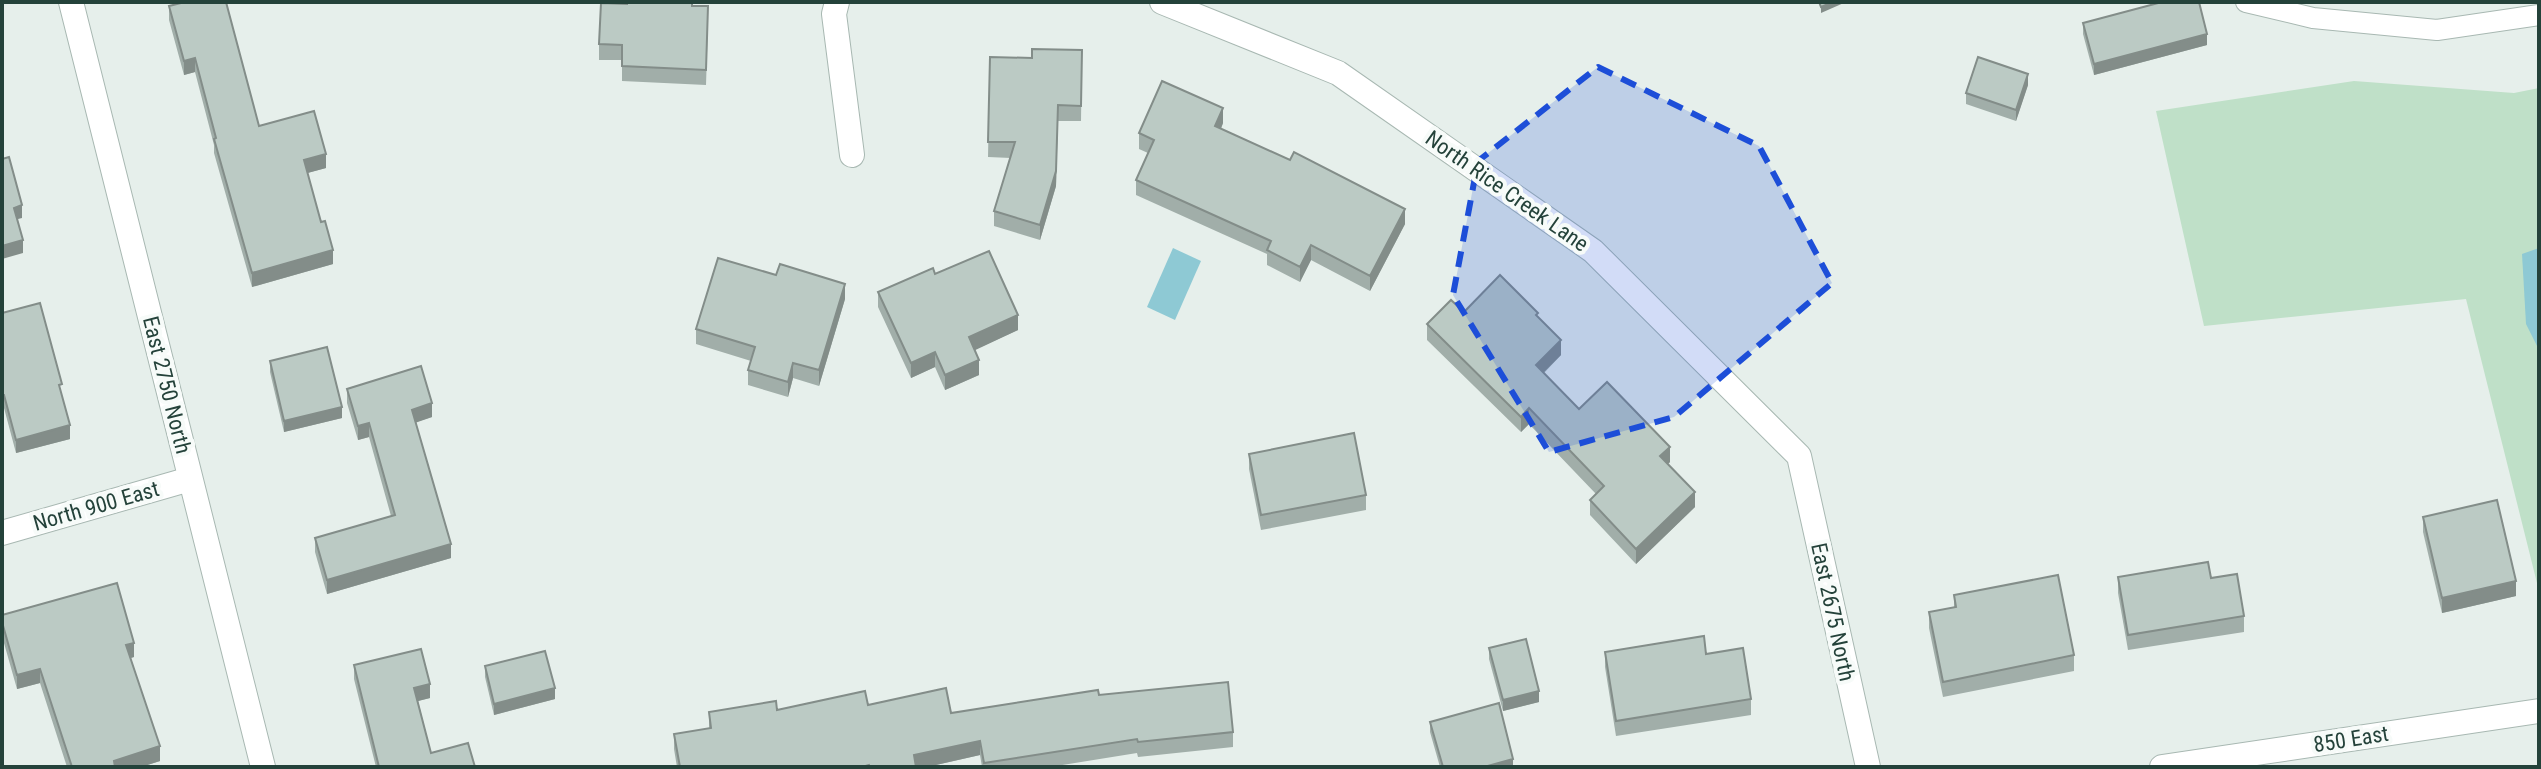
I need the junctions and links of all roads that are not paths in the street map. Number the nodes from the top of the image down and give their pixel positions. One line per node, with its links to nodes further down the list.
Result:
1 (71, 2): 8 (street, East 2750 North)
2 (837, 2): 6 (street)
3 (1162, 2): 7 (street, North Rice Creek Lane)
4 (2246, 2): 5 (lane)
5 (2539, 15)
6 (852, 155)
7 (1799, 456): 12 (street, East 2675 North)
8 (190, 479): 9 (street, North 900 East); 11 (street, East 2750 North)
9 (2, 533)
10 (2539, 711): 13 (street, 850 East)
11 (263, 767)
12 (1868, 767)
13 (2162, 767)

